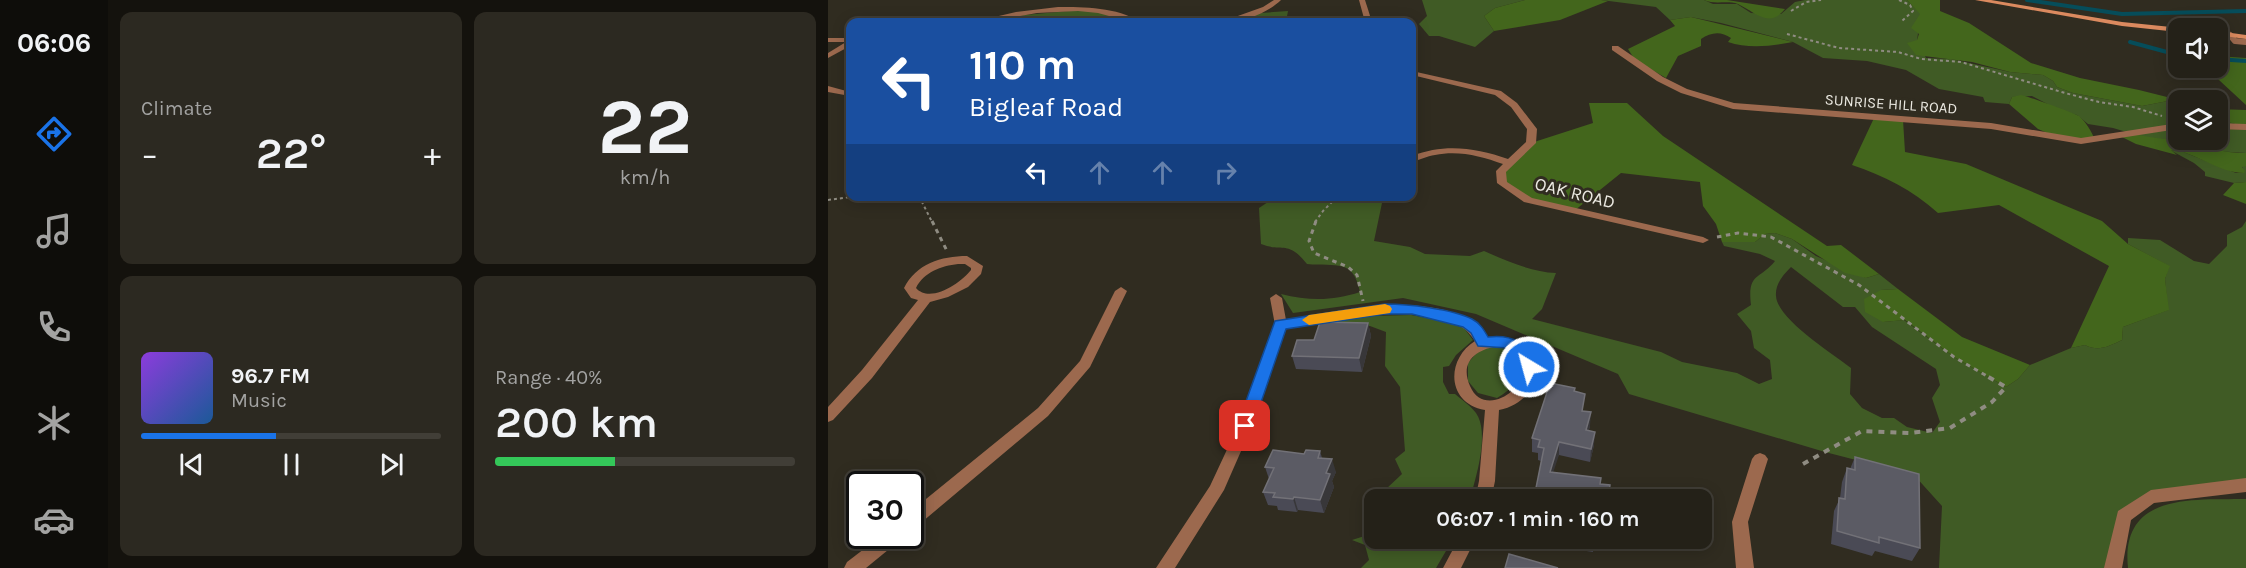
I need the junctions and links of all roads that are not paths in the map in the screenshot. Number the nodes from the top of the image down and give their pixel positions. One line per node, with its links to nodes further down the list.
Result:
1 (1278, 0): 6 (street)
2 (1362, 0): 7 (street)
3 (1978, 0): 8 (main road)
4 (997, 18): 5 (street)
5 (1129, 18)
6 (1238, 18)
7 (1368, 18)
8 (2168, 29)
9 (2230, 35): 10 (main road); 13 (lane)
10 (2246, 36)
11 (828, 40): 12 (street)
12 (846, 41)
13 (2246, 42)
14 (846, 44): 16 (street)
15 (1615, 48): 22 (street, SUNRISE HILL ROAD)
16 (828, 56)
17 (1416, 74): 24 (street, OAK ROAD)
18 (828, 89): 19 (street)
19 (846, 93)
20 (2228, 126): 21 (street)
21 (2246, 127)
22 (2168, 128)
23 (1416, 158): 24 (street)
24 (1511, 163): 25 (street, OAK ROAD)
25 (1703, 240)
26 (1121, 291): 36 (street)
27 (927, 297): 27 (street); 32 (street)
28 (1276, 298): 29 (street)
29 (1281, 325): 30 (street); 40 (street)
30 (1483, 342): 31 (street); 31 (street)
31 (1492, 406): 35 (street)
32 (828, 416)
33 (1760, 459): 42 (street)
34 (2246, 485): 43 (street)
35 (1485, 489)
36 (924, 510)
37 (877, 549): 39 (street)
38 (1462, 549): 41 (street)
39 (853, 568)
40 (1165, 568)
41 (1452, 568)
42 (1745, 568)
43 (2113, 568)

